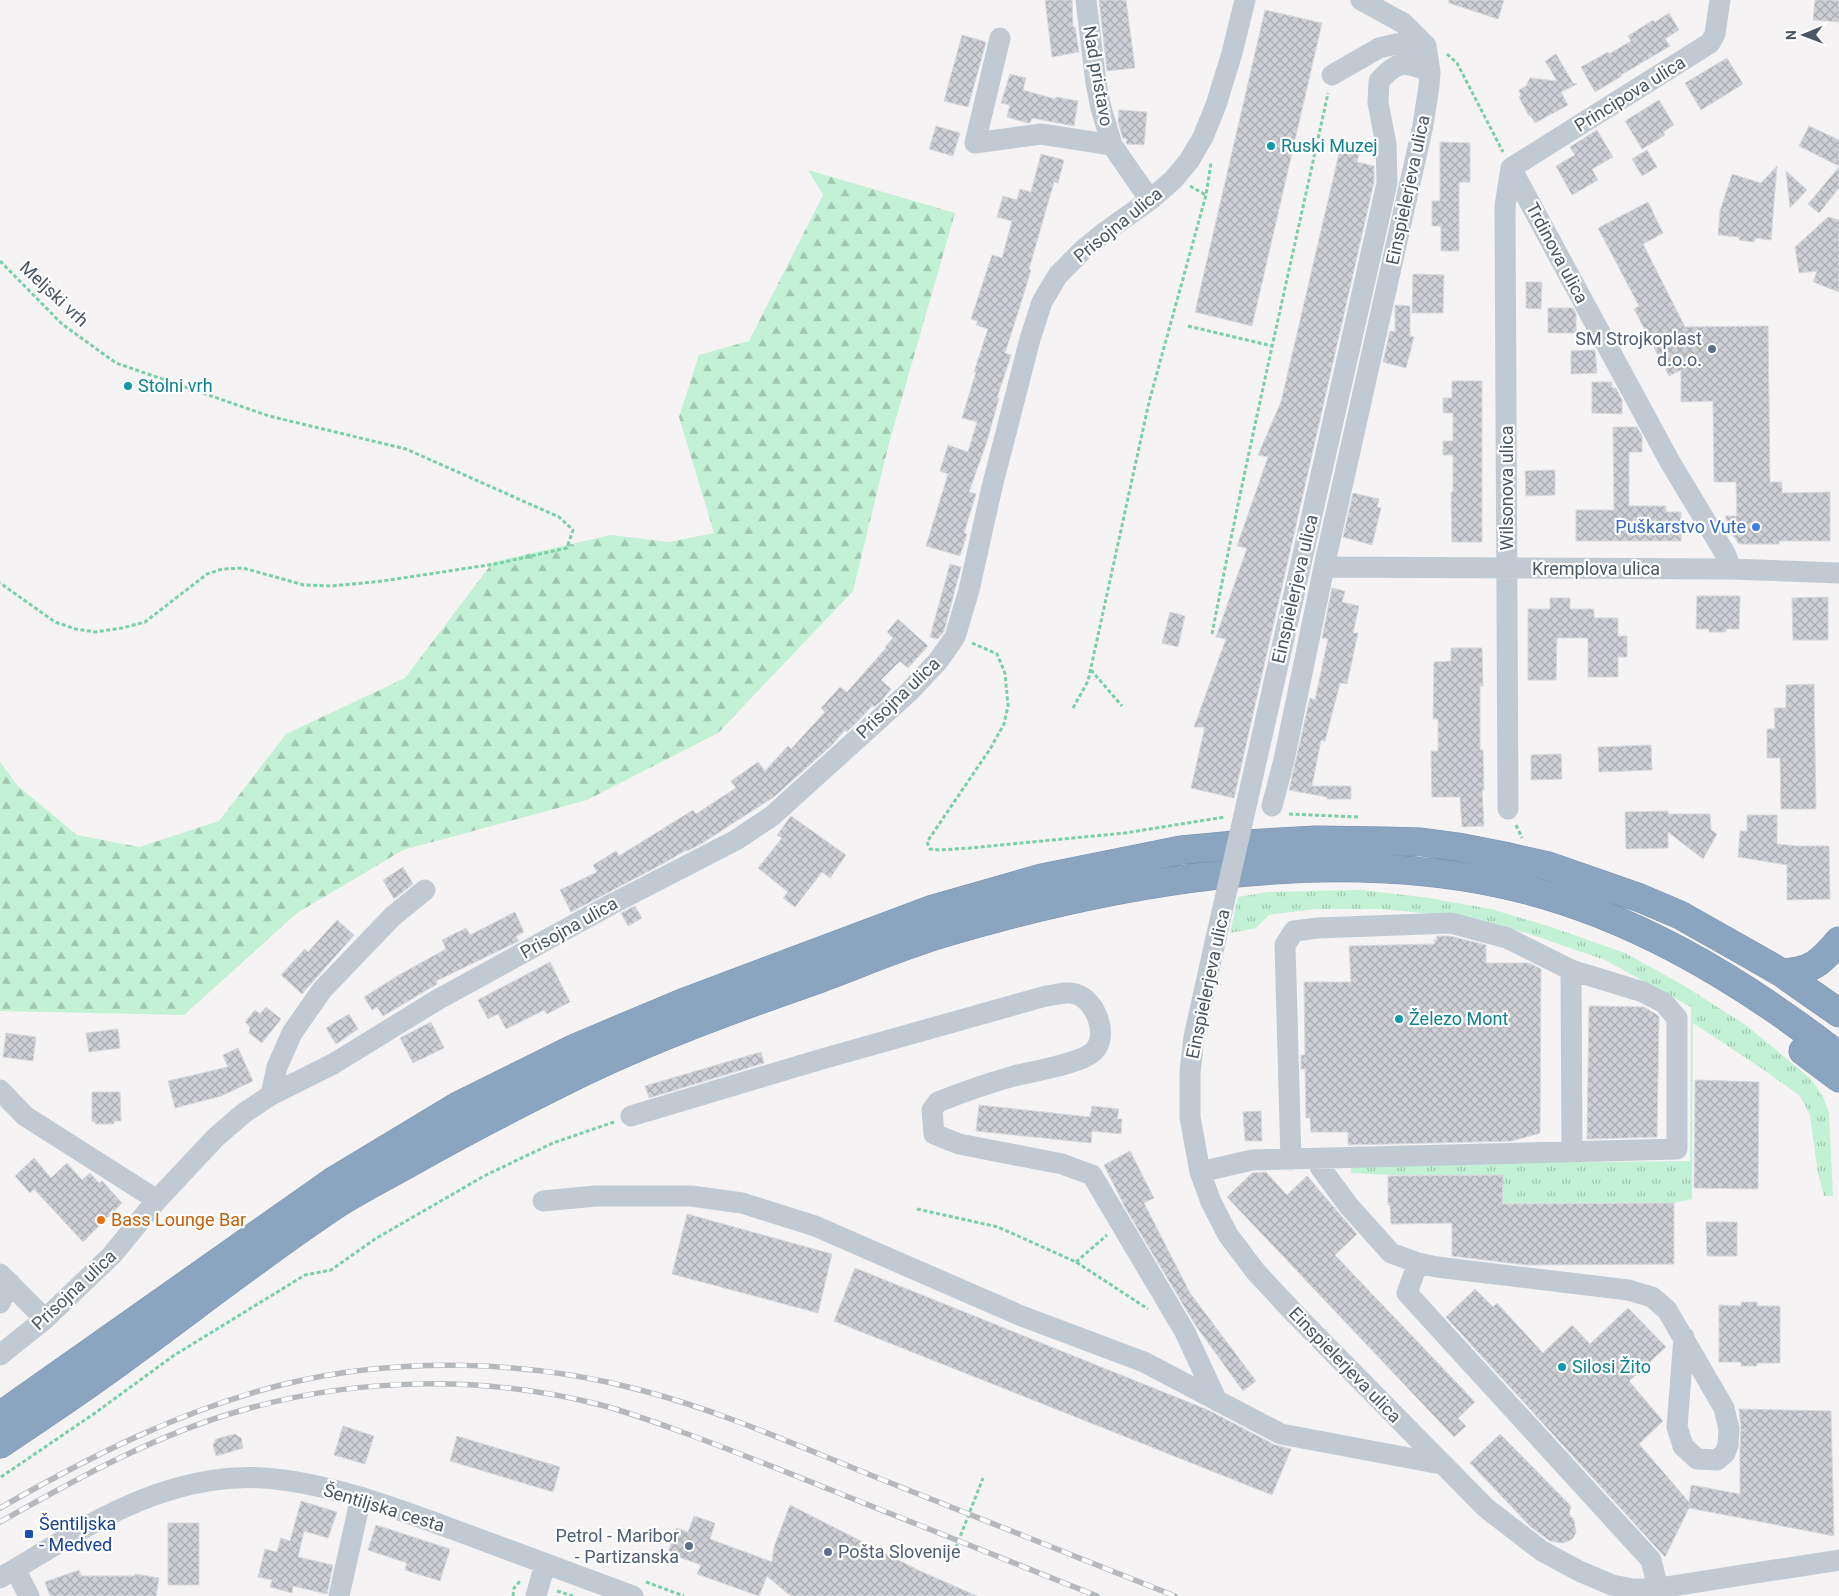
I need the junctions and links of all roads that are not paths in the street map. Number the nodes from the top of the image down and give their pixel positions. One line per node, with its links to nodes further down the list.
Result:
1 (1086, 0): 9 (street, Nad pristavo)
2 (1245, 0): 11 (street, Prisojna ulica)
3 (1361, 0): 6 (street)
4 (1720, 0): 10 (street, Principova ulica)
5 (1000, 38): 9 (street)
6 (1426, 46): 7 (street, Einspielerjeva ulica); 8 (street)
7 (1430, 72): 12 (street, Einspielerjeva ulica); 35 (street, Einspielerjeva ulica, bridge)
8 (1332, 75)
9 (1112, 145): 11 (street, Nad pristavo)
10 (1511, 168): 13 (street, Wilsonova ulica); 14 (street, Trdinova ulica)
11 (1150, 200): 30 (street, Prisojna ulica)
12 (1324, 567): 13 (street, Kremplova ulica); 16 (street, Einspielerjeva ulica)
13 (1507, 568): 14 (street, Kremplova ulica); 17 (street, Wilsonova ulica)
14 (1731, 569): 15 (street, Kremplova ulica)
15 (1839, 573)
16 (1272, 806)
17 (1508, 809)
18 (425, 890): 30 (street)
19 (1839, 941): 24 (highway)
20 (1692, 950): 21 (highway); 22 (highway); 26 (highway); 27 (highway)
21 (801, 959): 24 (highway); 45 (highway)
22 (859, 964): 28 (highway); 46 (highway)
23 (1571, 970): 32 (street); 32 (street); 33 (street)
24 (1782, 973): 25 (highway)
25 (1839, 1013)
26 (1839, 1041)
27 (1839, 1056)
28 (1839, 1078)
29 (0, 1090): 36 (street)
30 (270, 1095): 36 (street, Prisojna ulica)
31 (631, 1116): 44 (street)
32 (1572, 1152): 34 (street)
33 (1291, 1160): 34 (street); 35 (street)
34 (1320, 1160): 38 (street)
35 (1200, 1172): 47 (street, Einspielerjeva ulica)
36 (157, 1200): 41 (street, Prisojna ulica)
37 (543, 1201): 44 (street)
38 (1418, 1263): 42 (street); 52 (street)
39 (5, 1279): 40 (street); 41 (street)
40 (0, 1303)
41 (45, 1319): 43 (street, Prisojna ulica)
42 (1684, 1337): 42 (street)
43 (0, 1355)
44 (1217, 1401): 47 (street)
45 (0, 1416)
46 (0, 1444)
47 (1441, 1464): 52 (street, Einspielerjeva ulica)
48 (361, 1497): 50 (street, Šentiljska cesta); 51 (street, Šentiljska cesta); 55 (street)
49 (1839, 1560): 52 (street, Einspielerjeva ulica)
50 (546, 1564): 53 (street); 56 (street, Šentiljska cesta)
51 (7, 1574): 54 (street)
52 (1658, 1588)
53 (540, 1589)
54 (29, 1596)
55 (339, 1596)
56 (633, 1596)

